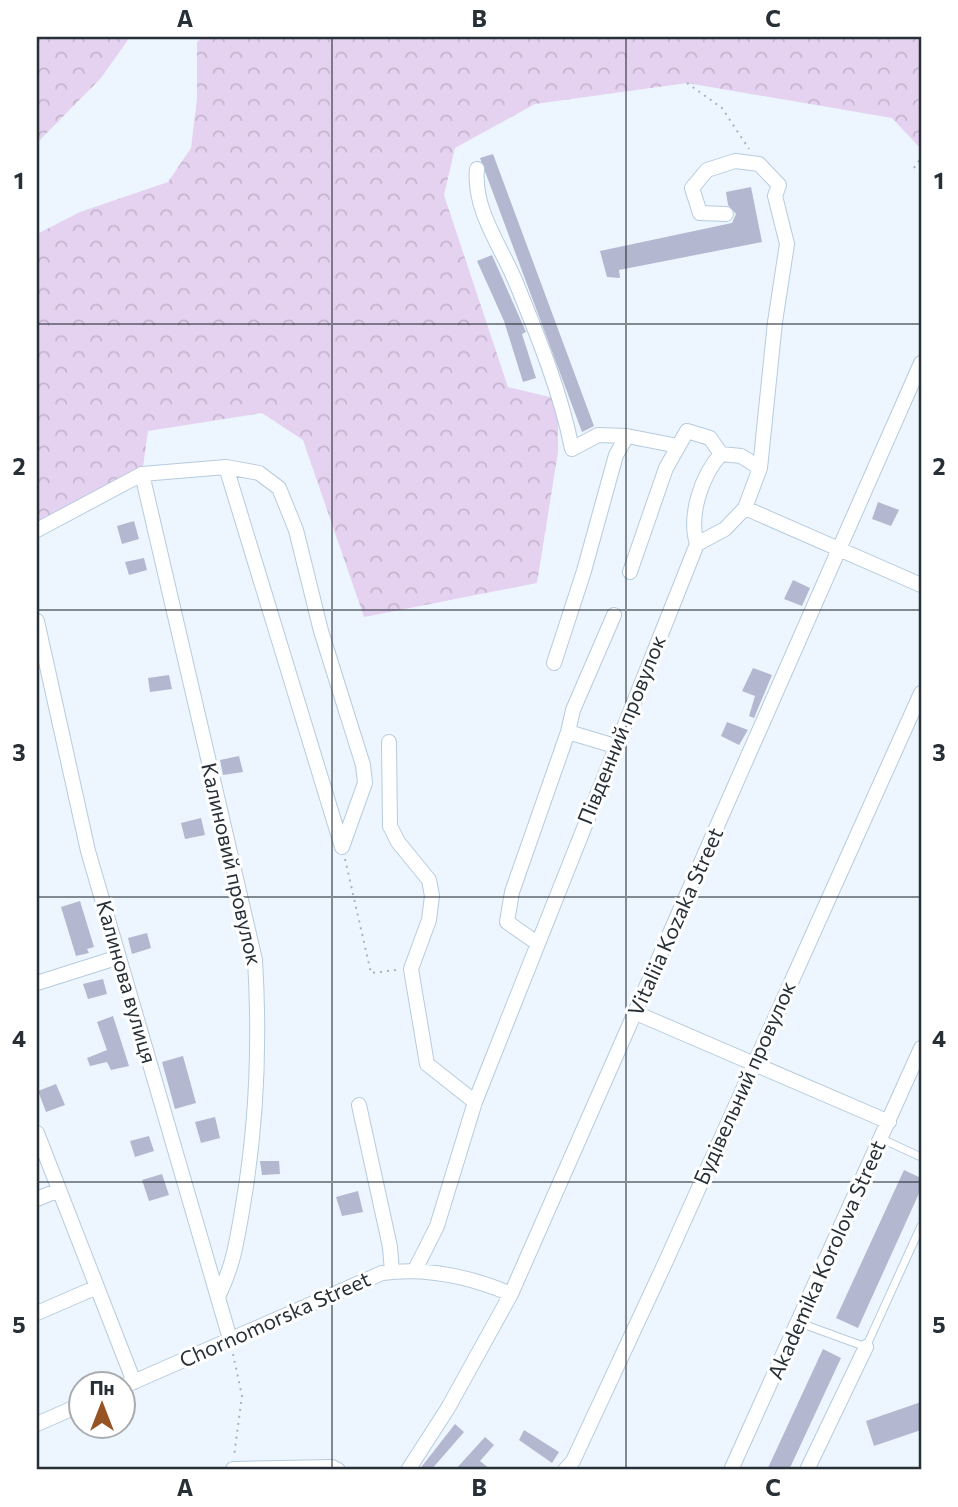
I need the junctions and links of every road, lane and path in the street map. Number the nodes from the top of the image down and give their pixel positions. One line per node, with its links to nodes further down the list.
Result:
1 (687, 83): 3 (path)
2 (921, 158): 5 (path)
3 (759, 164): 6 (street); 12 (street)
4 (477, 169): 8 (street)
5 (914, 169)
6 (726, 214)
7 (921, 363): 17 (street, Vitaliia Kozaka Street)
8 (627, 436): 9 (street); 22 (street)
9 (678, 446): 10 (street); 18 (street)
10 (721, 454): 12 (street); 16 (street)
11 (226, 467): 13 (street); 27 (street); 27 (street)
12 (760, 468): 14 (street)
13 (142, 474): 15 (street); 48 (street, Калиновий провулок)
14 (745, 508): 16 (street); 17 (street)
15 (37, 530)
16 (696, 544): 26 (street, Південний провулок)
17 (838, 549): 19 (street); 32 (street, Vitaliia Kozaka Street)
18 (630, 572)
19 (921, 586)
20 (614, 615): 24 (street)
21 (37, 621): 29 (street, Калинова вулиця)
22 (554, 663)
23 (921, 693): 34 (street, Будівельний провулок)
24 (568, 732): 26 (street); 28 (street)
25 (389, 742): 30 (street)
26 (615, 746): 28 (street, Південний провулок)
27 (342, 847): 30 (path)
28 (537, 943): 35 (street, Південний провулок)
29 (119, 957): 31 (street); 48 (street, Калинова вулиця)
30 (411, 968): 35 (street)
31 (37, 983)
32 (636, 1013): 34 (street); 47 (street, Vitaliia Kozaka Street)
33 (921, 1048): 37 (street, Akademika Korolova Street)
34 (753, 1063): 37 (street); 60 (street, Будівельний провулок)
35 (475, 1102): 44 (street, Південний провулок)
36 (359, 1105): 45 (street)
37 (889, 1122): 39 (street, Akademika Korolova Street)
38 (37, 1133): 41 (street)
39 (882, 1139): 40 (lane); 50 (street, Akademika Korolova Street)
40 (921, 1157)
41 (59, 1190): 42 (street); 46 (street)
42 (37, 1199)
43 (921, 1226): 52 (lane)
44 (415, 1270): 45 (street, Chornomorska Street); 47 (street, Chornomorska Street)
45 (393, 1272): 51 (street, Chornomorska Street)
46 (97, 1287): 49 (street); 53 (street)
47 (511, 1294): 59 (street, Vitaliia Kozaka Street)
48 (218, 1297): 51 (street, Калинова вулиця)
49 (37, 1312)
50 (800, 1323): 52 (lane); 61 (street, Akademika Korolova Street)
51 (230, 1339): 54 (street, Chornomorska Street); 57 (path)
52 (866, 1347): 62 (street)
53 (124, 1370)
54 (136, 1380)
55 (66, 1411): 56 (street)
56 (37, 1424)
57 (233, 1469): 58 (street)
58 (338, 1470)
59 (408, 1470)
60 (565, 1470)
61 (732, 1470)
62 (807, 1470)

